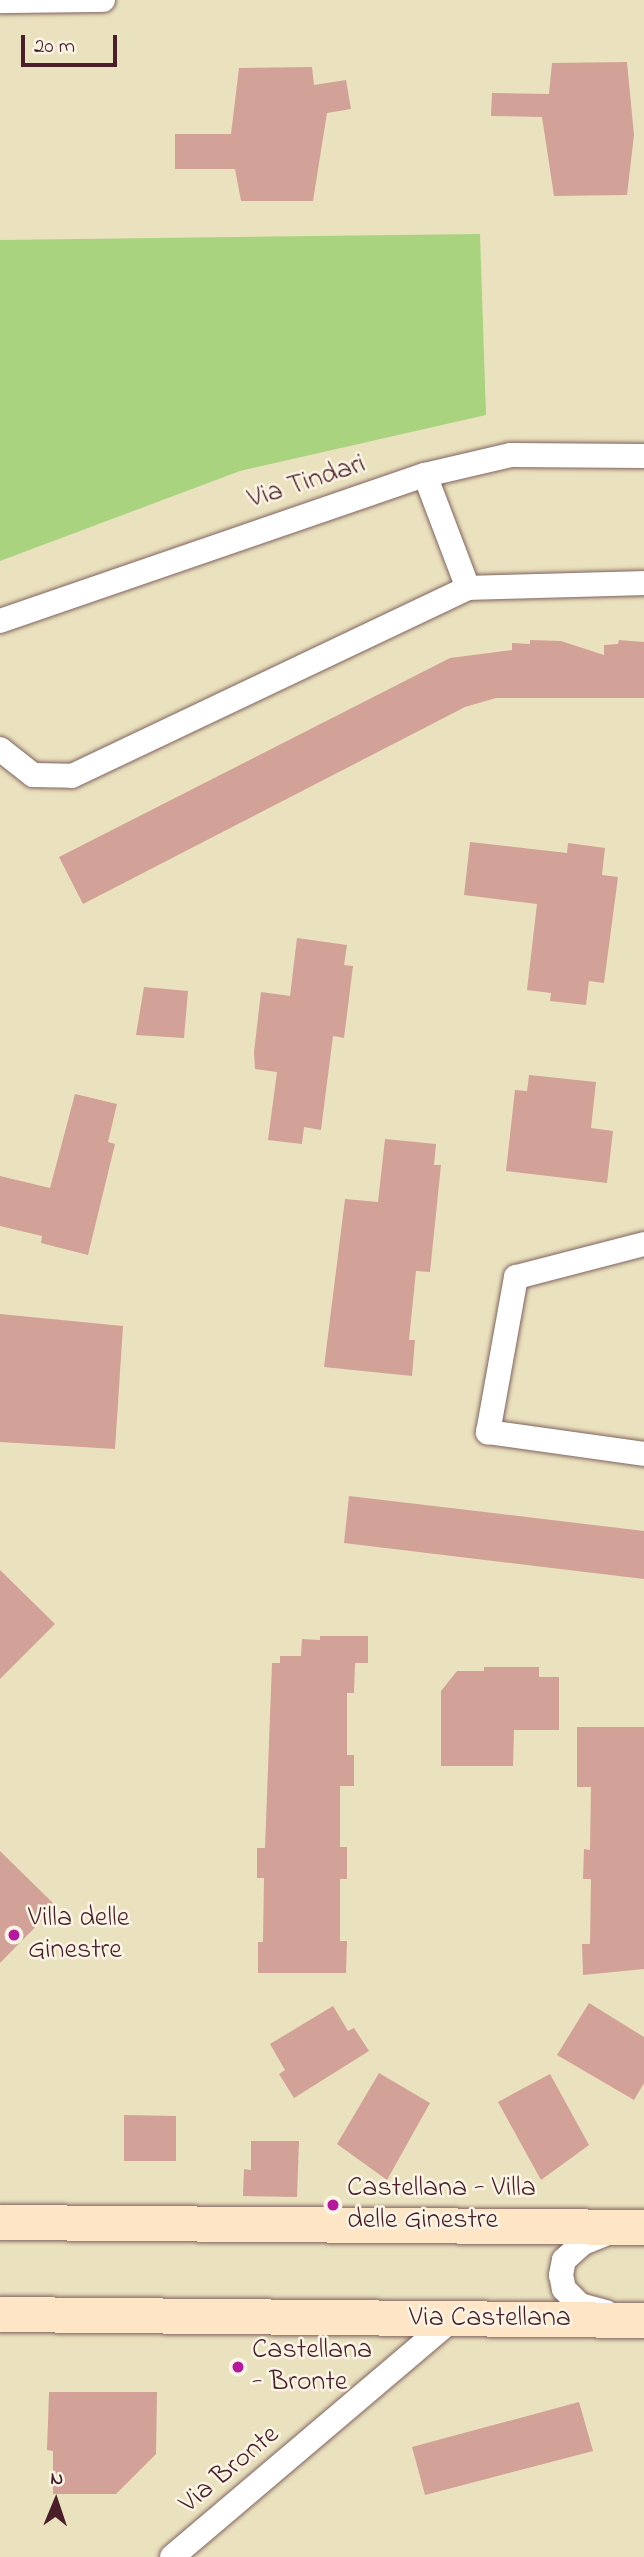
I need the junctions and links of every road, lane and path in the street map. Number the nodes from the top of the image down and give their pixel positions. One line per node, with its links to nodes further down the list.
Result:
1 (103, 0): 2 (street)
2 (0, 1)
3 (644, 456): 4 (street, Via Tindari)
4 (425, 475): 6 (street); 7 (street, Via Tindari)
5 (644, 583): 6 (street)
6 (468, 588): 8 (street)
7 (0, 621)
8 (0, 749)
9 (644, 1244): 10 (street)
10 (644, 1454)
11 (0, 2222): 12 (main road)
12 (633, 2227): 15 (street)
13 (0, 2315): 14 (main road, Via Castellana)
14 (454, 2318): 15 (main road, Via Castellana); 16 (street, Via Bronte)
15 (640, 2320)
16 (179, 2555)

